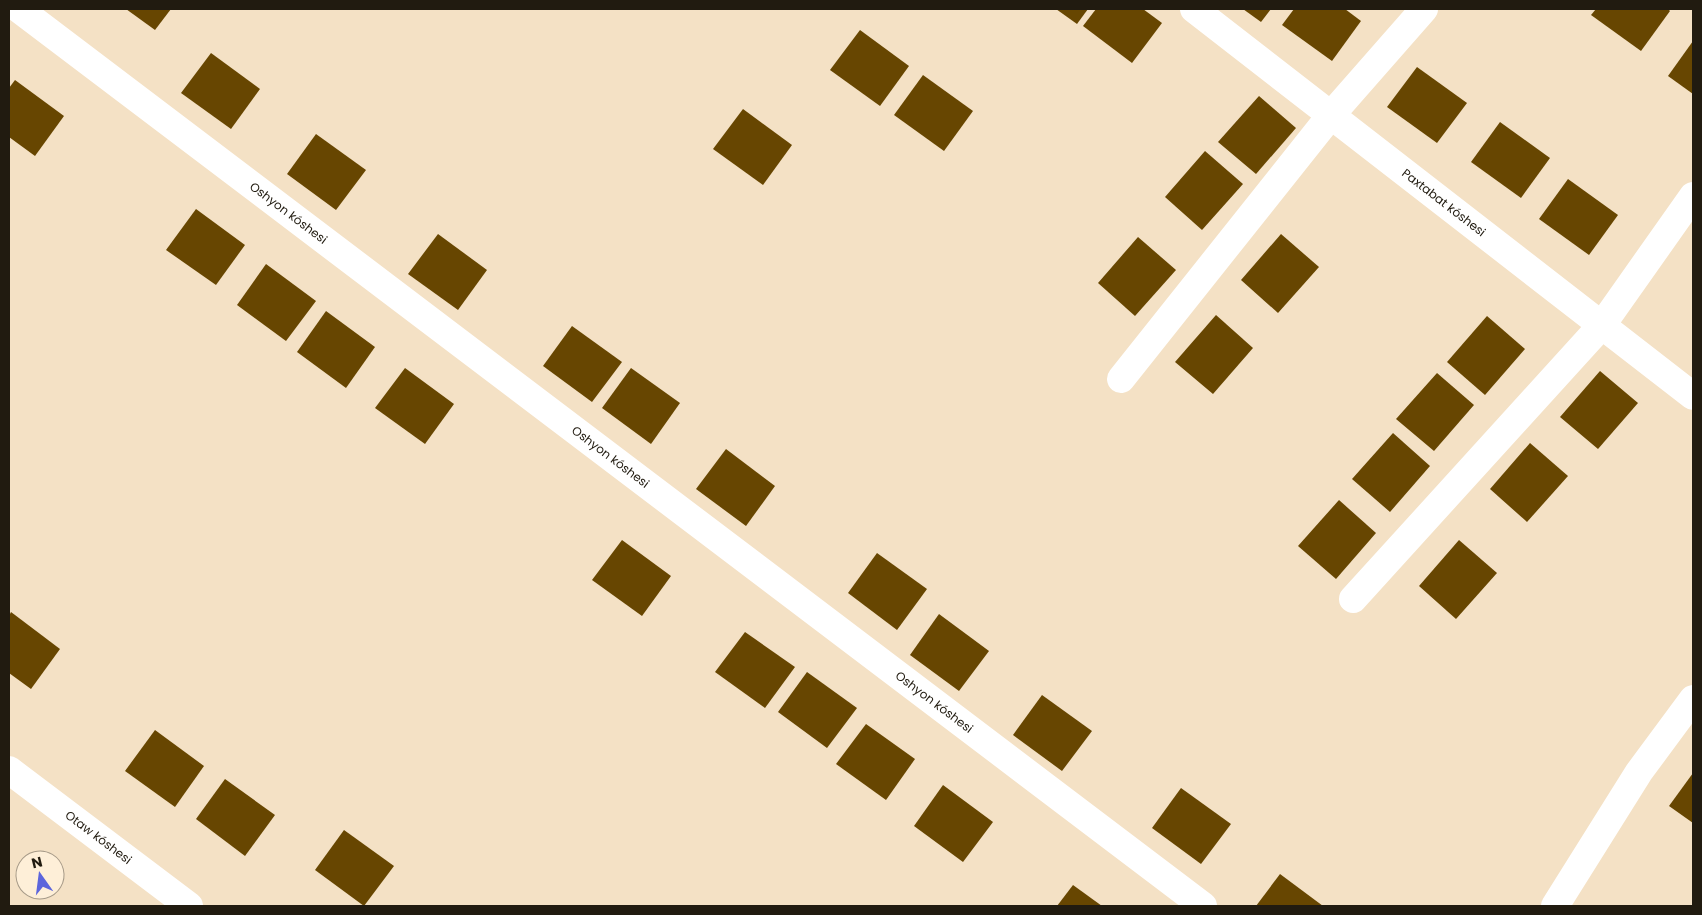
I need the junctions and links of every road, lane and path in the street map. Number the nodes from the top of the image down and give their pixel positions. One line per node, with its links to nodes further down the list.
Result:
1 (18, 9): 13 (street, Oshyon kóshesi)
2 (1194, 9): 4 (street, Paxtabat kóshesi)
3 (1424, 9): 4 (street)
4 (1331, 115): 6 (street, Paxtabat kóshesi); 7 (street)
5 (1693, 196): 6 (street)
6 (1602, 325): 8 (street, Paxtabat kóshesi); 9 (street)
7 (1121, 379)
8 (1693, 396)
9 (1353, 599)
10 (1693, 698): 14 (street)
11 (9, 770): 12 (street, Otaw kóshesi)
12 (189, 906)
13 (1204, 906)
14 (1555, 906)

